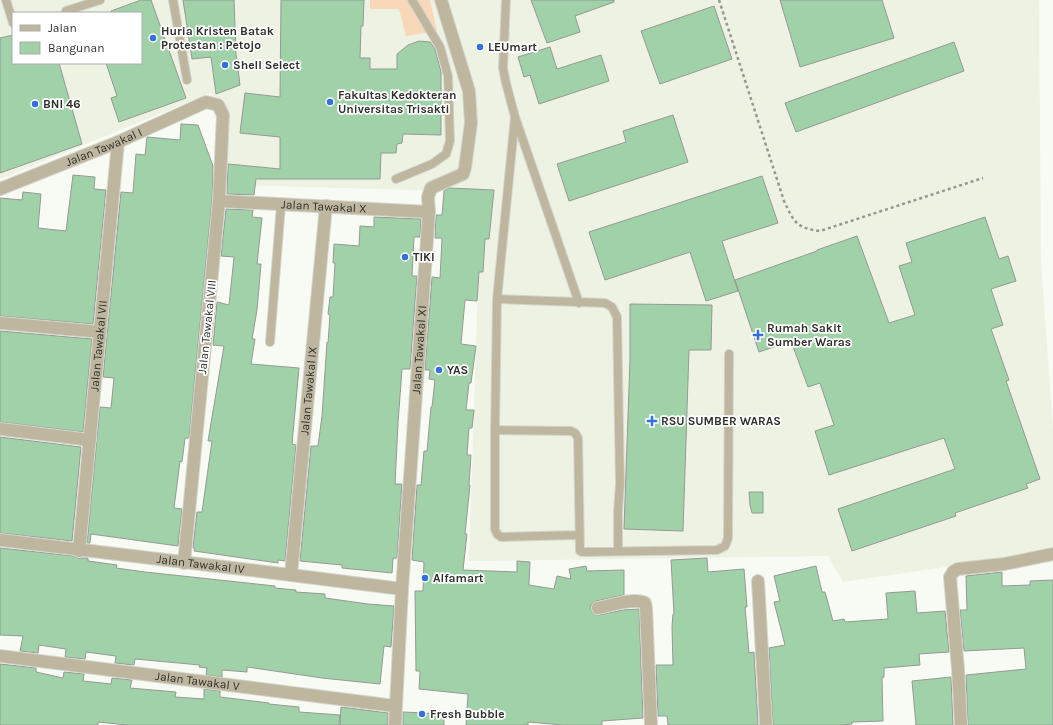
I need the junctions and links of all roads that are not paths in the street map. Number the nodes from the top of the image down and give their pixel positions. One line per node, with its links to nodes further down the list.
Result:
1 (6, 0): 8 (lane)
2 (100, 0): 7 (lane)
3 (173, 0): 9 (lane)
4 (412, 0): 13 (lane)
5 (441, 0): 18 (street, Jalan Tawakal XI)
6 (506, 0): 11 (lane)
7 (66, 11)
8 (12, 20)
9 (187, 80)
10 (206, 102): 12 (street, Jalan Tawakal I); 15 (street, Jalan Tawakal VIII)
11 (515, 116): 19 (lane); 20 (lane)
12 (118, 142): 14 (street, Jalan Tawakal I); 22 (street, Jalan Tawakal VII)
13 (396, 179)
14 (0, 189)
15 (219, 201): 16 (street, Jalan Tawakal X); 33 (street, Jalan Tawakal VIII)
16 (280, 205): 17 (street, Jalan Tawakal X); 23 (lane)
17 (326, 206): 18 (street, Jalan Tawakal X); 34 (street, Jalan Tawakal IX)
18 (428, 212): 36 (street, Jalan Tawakal XI)
19 (497, 300): 20 (lane); 26 (lane)
20 (579, 303): 31 (lane)
21 (0, 323): 22 (street)
22 (100, 332): 27 (street, Jalan Tawakal VII)
23 (270, 342)
24 (729, 354): 31 (lane)
25 (0, 429): 27 (street)
26 (495, 430): 28 (lane); 28 (lane)
27 (90, 440): 30 (street, Jalan Tawakal VII)
28 (578, 535): 31 (lane)
29 (0, 540): 30 (street, Jalan Tawakal IV)
30 (79, 551): 33 (street, Jalan Tawakal IV)
31 (618, 551)
32 (1053, 554): 43 (street)
33 (184, 563): 34 (street, Jalan Tawakal IV)
34 (291, 575): 36 (street, Jalan Tawakal IV)
35 (758, 581): 42 (street)
36 (402, 589): 39 (street, Jalan Tawakal XI)
37 (598, 608): 41 (street)
38 (0, 656): 39 (street, Jalan Tawakal V)
39 (395, 706): 40 (street, Jalan Tawakal XI)
40 (395, 725)
41 (651, 725)
42 (766, 725)
43 (960, 725)

